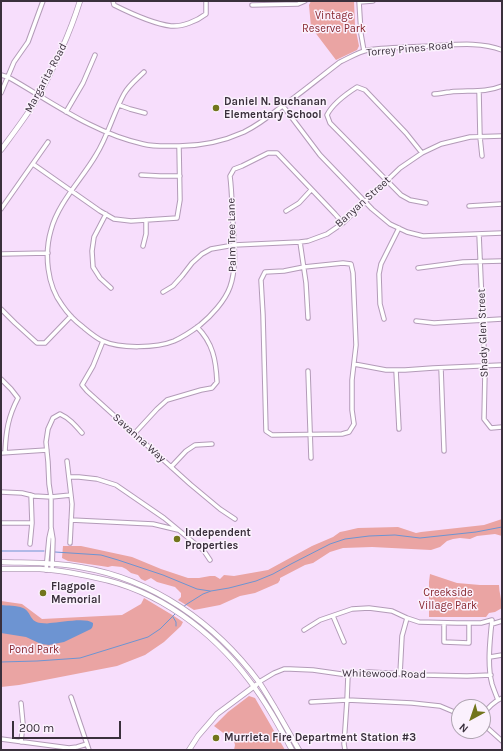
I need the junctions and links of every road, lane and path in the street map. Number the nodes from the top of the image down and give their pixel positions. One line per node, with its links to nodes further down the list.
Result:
1 (44, 1): 14 (street)
2 (80, 1): 19 (main road, Margarita Road)
3 (206, 1): 7 (street)
4 (305, 1): 8 (street)
5 (359, 1): 6 (street); 10 (street)
6 (373, 1)
7 (114, 3)
8 (252, 5)
9 (502, 50): 10 (street, Torrey Pines Road)
10 (364, 52): 21 (street, Torrey Pines Road)
11 (95, 55): 22 (street)
12 (144, 72): 20 (street, Palm Tree Lane)
13 (1, 75): 14 (street, Torrey Pines Road)
14 (8, 77): 17 (street); 19 (street, Torrey Pines Road)
15 (502, 86): 16 (street)
16 (479, 91): 18 (street); 26 (street)
17 (1, 93)
18 (434, 94)
19 (39, 95): 22 (street, Torrey Pines Road); 29 (main road, Margarita Road)
20 (119, 105): 23 (street); 24 (street, Palm Tree Lane)
21 (283, 106): 28 (street, Torrey Pines Road); 38 (street)
22 (66, 112): 24 (street, Torrey Pines Road)
23 (145, 113)
24 (107, 132): 28 (street, Torrey Pines Road); 37 (street, Palm Tree Lane)
25 (502, 136): 26 (street, Banyan Street)
26 (480, 137): 30 (street, Banyan Street); 31 (street)
27 (48, 142): 32 (street)
28 (179, 146): 34 (street)
29 (1, 150)
30 (422, 153): 35 (street, Banyan Street); 35 (street)
31 (482, 156)
32 (33, 164): 37 (street); 42 (street)
33 (141, 175): 34 (street)
34 (180, 176): 45 (street)
35 (387, 181): 38 (street, Banyan Street); 39 (street)
36 (311, 190): 43 (street); 46 (street); 52 (street, Palm Tree Lane)
37 (71, 191): 44 (street); 53 (street, Palm Tree Lane)
38 (365, 201): 46 (street, Banyan Street); 47 (street)
39 (426, 203)
40 (502, 204): 41 (street)
41 (469, 206)
42 (1, 209)
43 (286, 211)
44 (106, 214): 45 (street); 59 (street)
45 (146, 220): 51 (street)
46 (343, 223): 50 (street, Banyan Street)
47 (399, 228): 49 (street); 64 (street)
48 (502, 233): 49 (street)
49 (479, 234): 56 (street, Shady Glen Street)
50 (300, 242): 52 (street, Banyan Street); 57 (street)
51 (143, 246)
52 (234, 246): 60 (street, Banyan Street); 68 (street, Palm Tree Lane)
53 (48, 253): 54 (street); 62 (street, Palm Tree Lane)
54 (1, 254)
55 (502, 261): 56 (street)
56 (480, 262): 58 (street); 66 (street, Shady Glen Street)
57 (304, 267): 63 (street); 70 (street); 81 (street)
58 (418, 268)
59 (111, 288)
60 (163, 292)
61 (1, 309): 62 (street)
62 (71, 316): 69 (street, Palm Tree Lane)
63 (308, 318)
64 (384, 319)
65 (502, 319): 66 (street)
66 (482, 320): 67 (street); 72 (street, Shady Glen Street)
67 (416, 321)
68 (197, 327): 69 (street, Palm Tree Lane); 80 (street)
69 (103, 341): 80 (street, Savanna Way)
70 (354, 364): 74 (street); 81 (street)
71 (502, 365): 72 (street)
72 (484, 366): 73 (street); 77 (street, Shady Glen Street)
73 (441, 368): 74 (street); 84 (street)
74 (396, 370): 78 (street)
75 (308, 371): 81 (street)
76 (1, 379): 85 (street)
77 (502, 427)
78 (399, 429)
79 (82, 433): 83 (street)
80 (134, 434): 88 (street, Savanna Way)
81 (310, 434): 86 (street)
82 (212, 444): 88 (street)
83 (46, 450): 85 (street); 93 (street)
84 (444, 451)
85 (3, 452)
86 (311, 458)
87 (67, 461): 89 (street)
88 (171, 467): 94 (street, Savanna Way)
89 (69, 477): 92 (street); 99 (street)
90 (1, 492): 91 (street)
91 (31, 495): 93 (street); 97 (street)
92 (71, 495): 93 (street); 95 (street)
93 (51, 496): 98 (street)
94 (235, 519)
95 (71, 520): 99 (street); 100 (street)
96 (1, 523): 97 (street)
97 (32, 524): 101 (street)
98 (51, 527): 104 (street); 105 (street)
99 (179, 530): 102 (street)
100 (70, 543)
101 (30, 544)
102 (210, 560)
103 (1, 562): 104 (main road)
104 (47, 563): 105 (main road); 107 (street)
105 (53, 564): 108 (street); 122 (main road)
106 (1, 569): 107 (main road)
107 (46, 570): 108 (main road)
108 (52, 570): 123 (main road)
109 (333, 616): 110 (street); 115 (street); 116 (street)
110 (407, 618): 113 (street); 119 (street)
111 (502, 621): 112 (street)
112 (492, 622): 114 (street); 118 (street)
113 (444, 623): 114 (street); 114 (street)
114 (469, 623)
115 (304, 630)
116 (344, 642)
117 (502, 655): 118 (street)
118 (490, 657): 121 (street)
119 (400, 674): 120 (street, Whitewood Road); 121 (street, Whitewood Road)
120 (348, 675): 122 (street, Whitewood Road); 126 (street)
121 (491, 675): 125 (street)
122 (259, 682): 123 (main road, Whitewood Road); 139 (main road)
123 (254, 686): 137 (main road, Whitewood Road); 138 (main road)
124 (71, 697): 135 (street)
125 (500, 699): 129 (street)
126 (347, 700): 127 (street); 130 (street); 140 (street)
127 (311, 702)
128 (21, 703): 134 (street)
129 (491, 707)
130 (451, 711)
131 (491, 731): 133 (street)
132 (1, 739): 134 (street)
133 (502, 741)
134 (22, 742): 135 (street)
135 (87, 744): 136 (street)
136 (89, 750)
137 (189, 750)
138 (292, 750)
139 (300, 750)
140 (345, 750)

